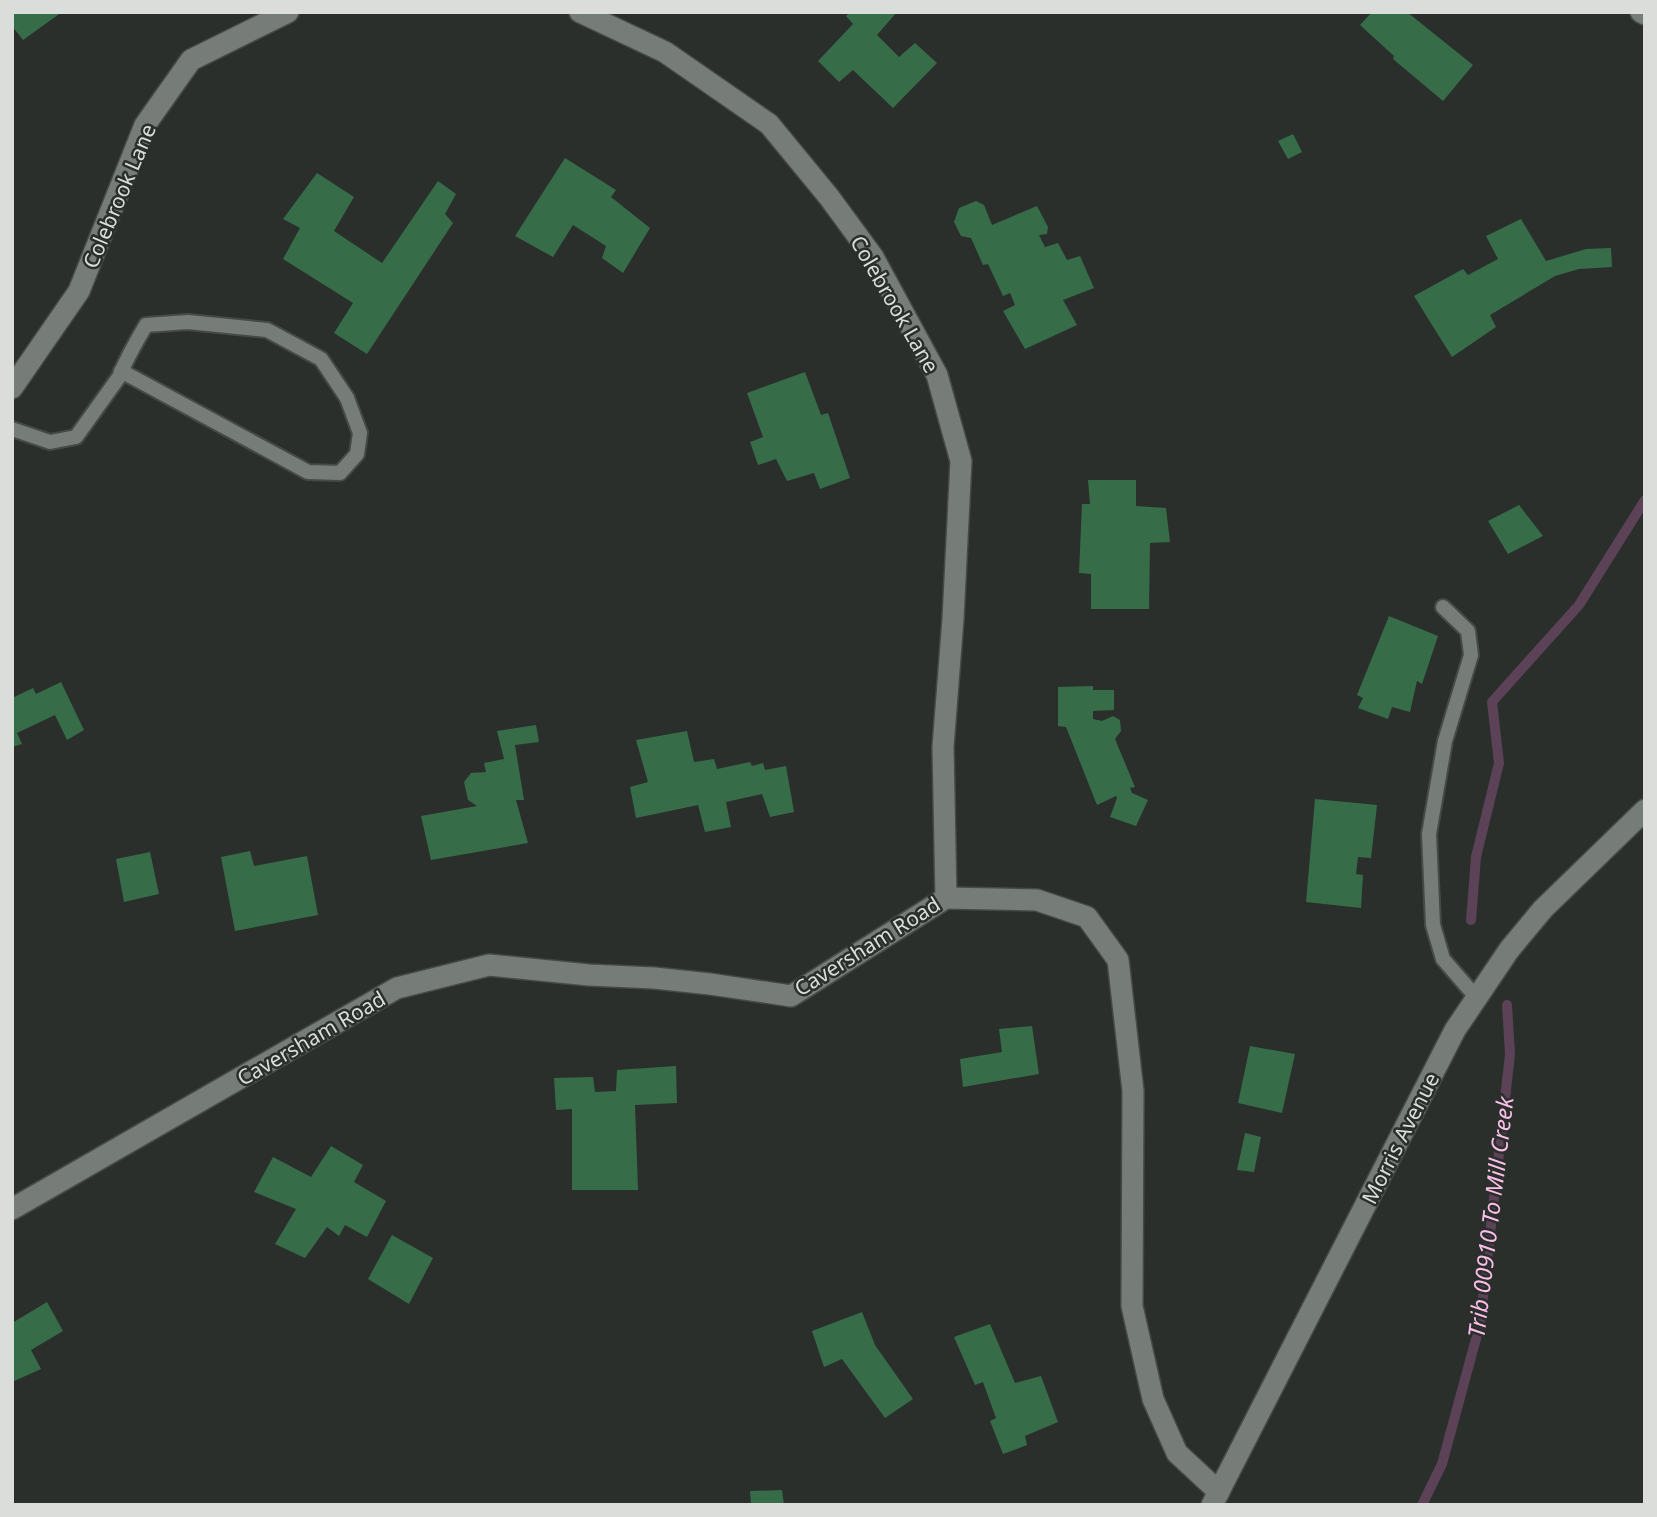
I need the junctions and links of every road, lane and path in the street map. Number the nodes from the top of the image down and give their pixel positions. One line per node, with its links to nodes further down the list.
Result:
1 (288, 12): 4 (street, Colebrook Lane)
2 (580, 12): 8 (street, Colebrook Lane)
3 (121, 372): 3 (lane); 5 (lane)
4 (12, 388)
5 (12, 429)
6 (1443, 607): 9 (lane)
7 (1645, 810): 9 (street, Morris Avenue)
8 (946, 898): 10 (street, Caversham Road); 11 (street, Caversham Road)
9 (1476, 997): 11 (street, Morris Avenue)
10 (12, 1209)
11 (1215, 1498)

